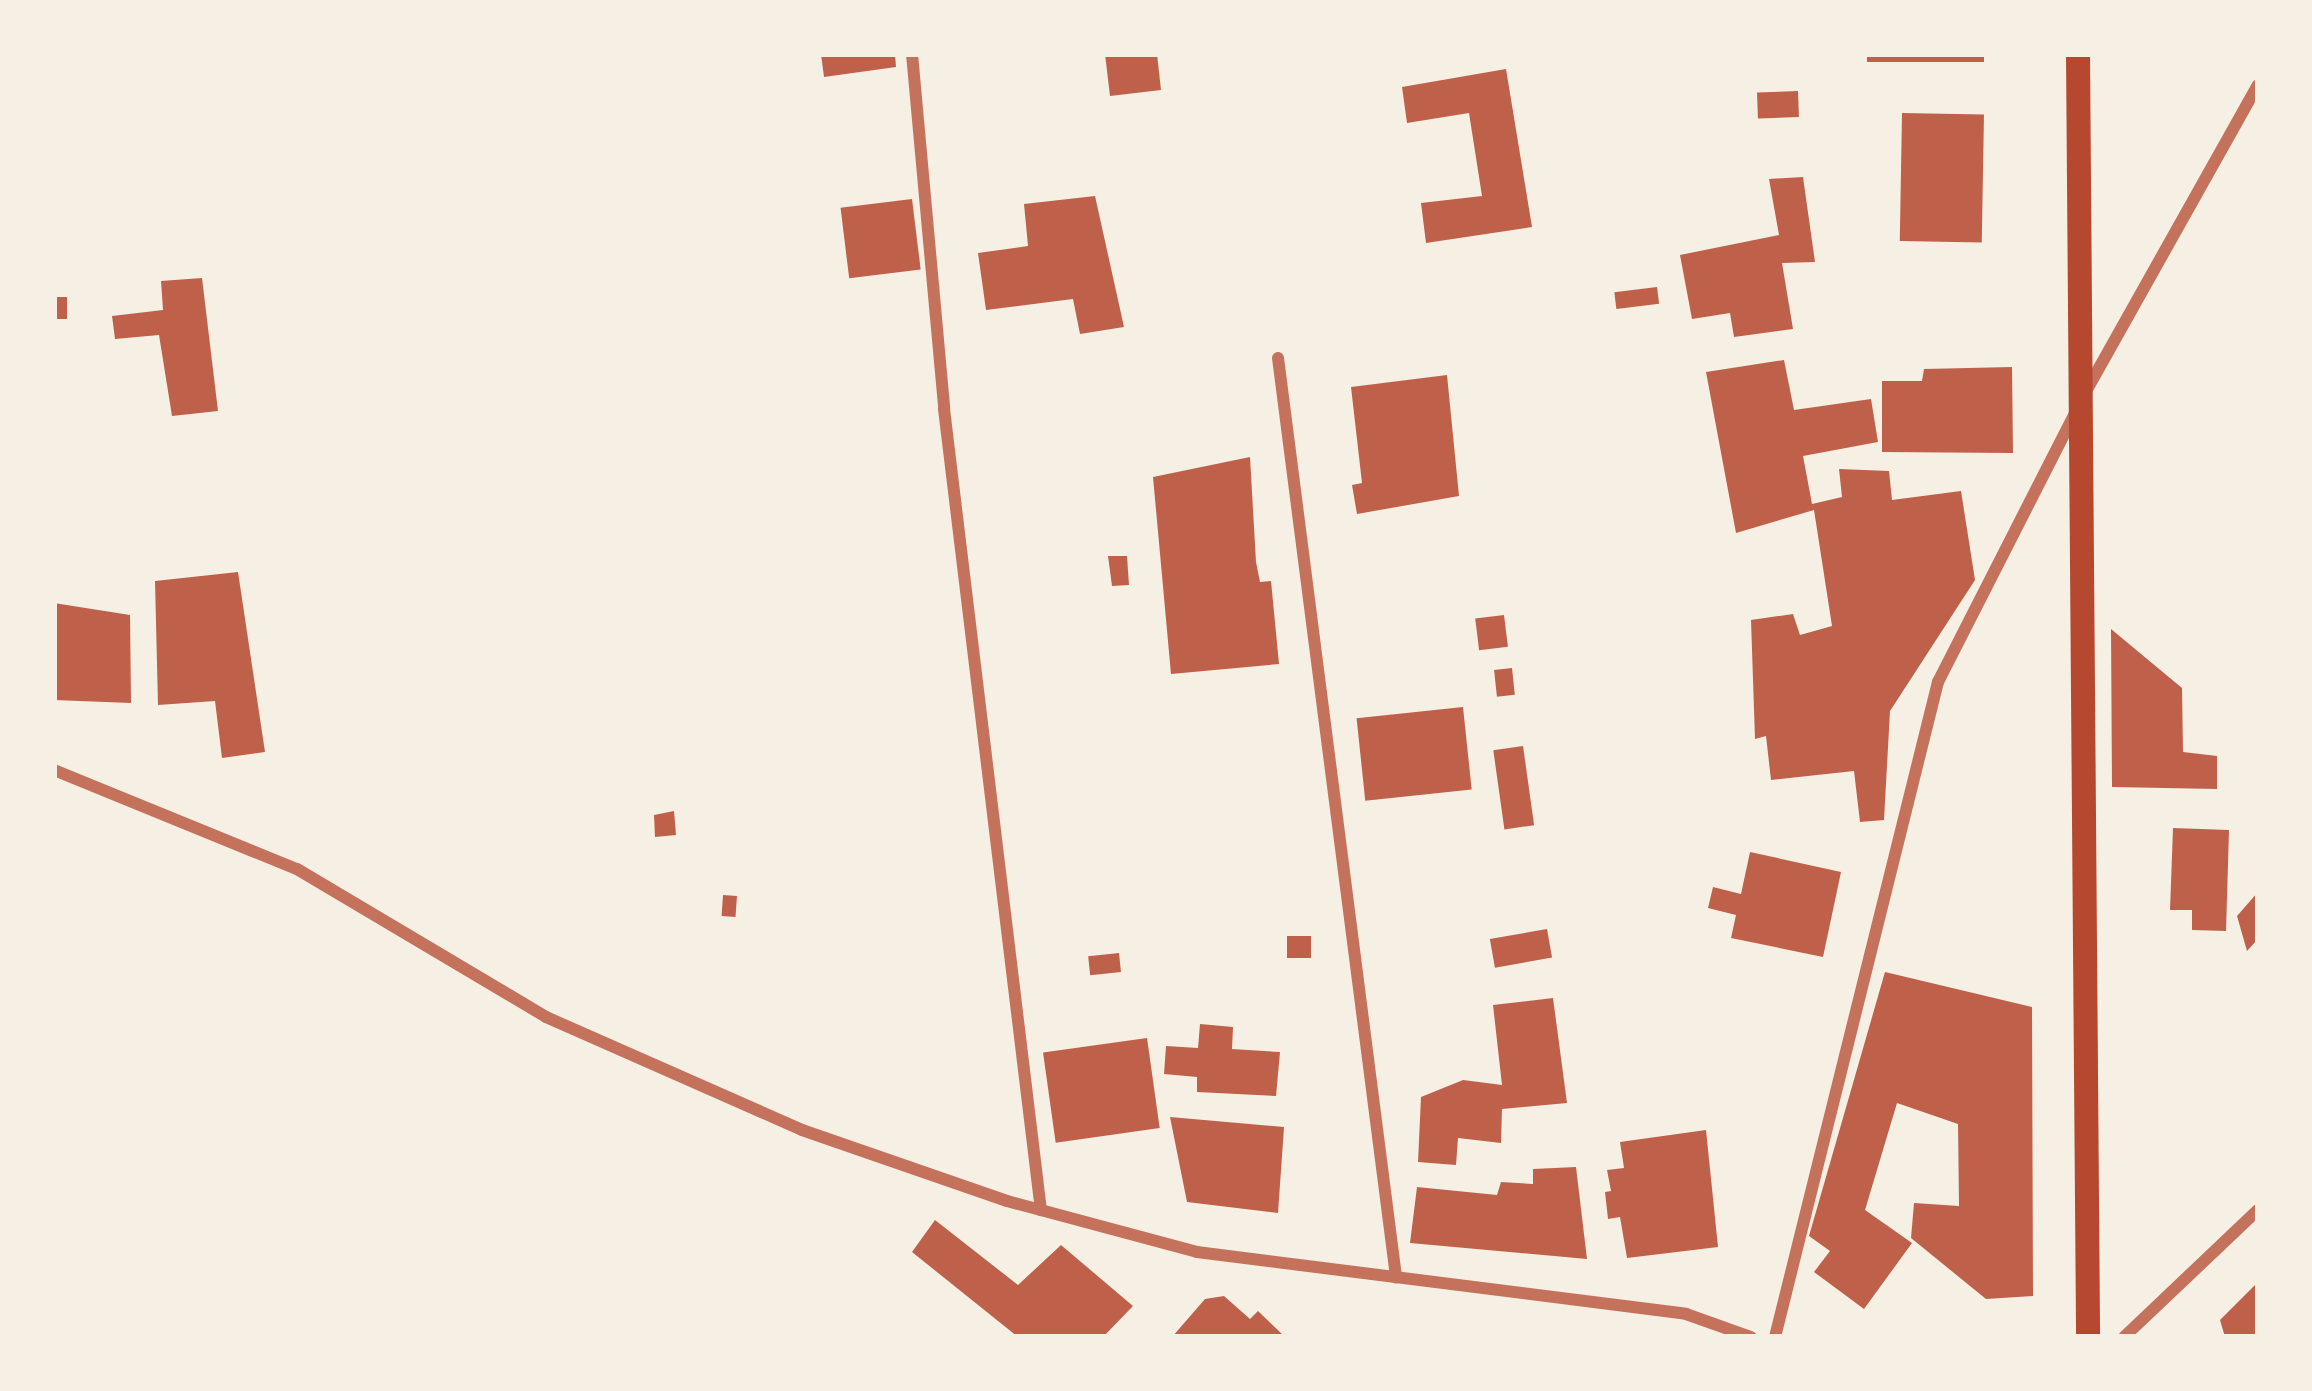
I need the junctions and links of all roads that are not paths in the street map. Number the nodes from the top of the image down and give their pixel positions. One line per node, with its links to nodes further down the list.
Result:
1 (912, 54): 7 (street)
2 (2078, 54): 5 (main road)
3 (2258, 85): 5 (street)
4 (1278, 358): 9 (street)
5 (2081, 400): 11 (street); 12 (main road)
6 (54, 770): 7 (street)
7 (1041, 1210): 9 (street)
8 (2258, 1210): 13 (street)
9 (1396, 1277): 10 (street)
10 (1750, 1337)
11 (1775, 1337)
12 (2088, 1337)
13 (2124, 1337)

